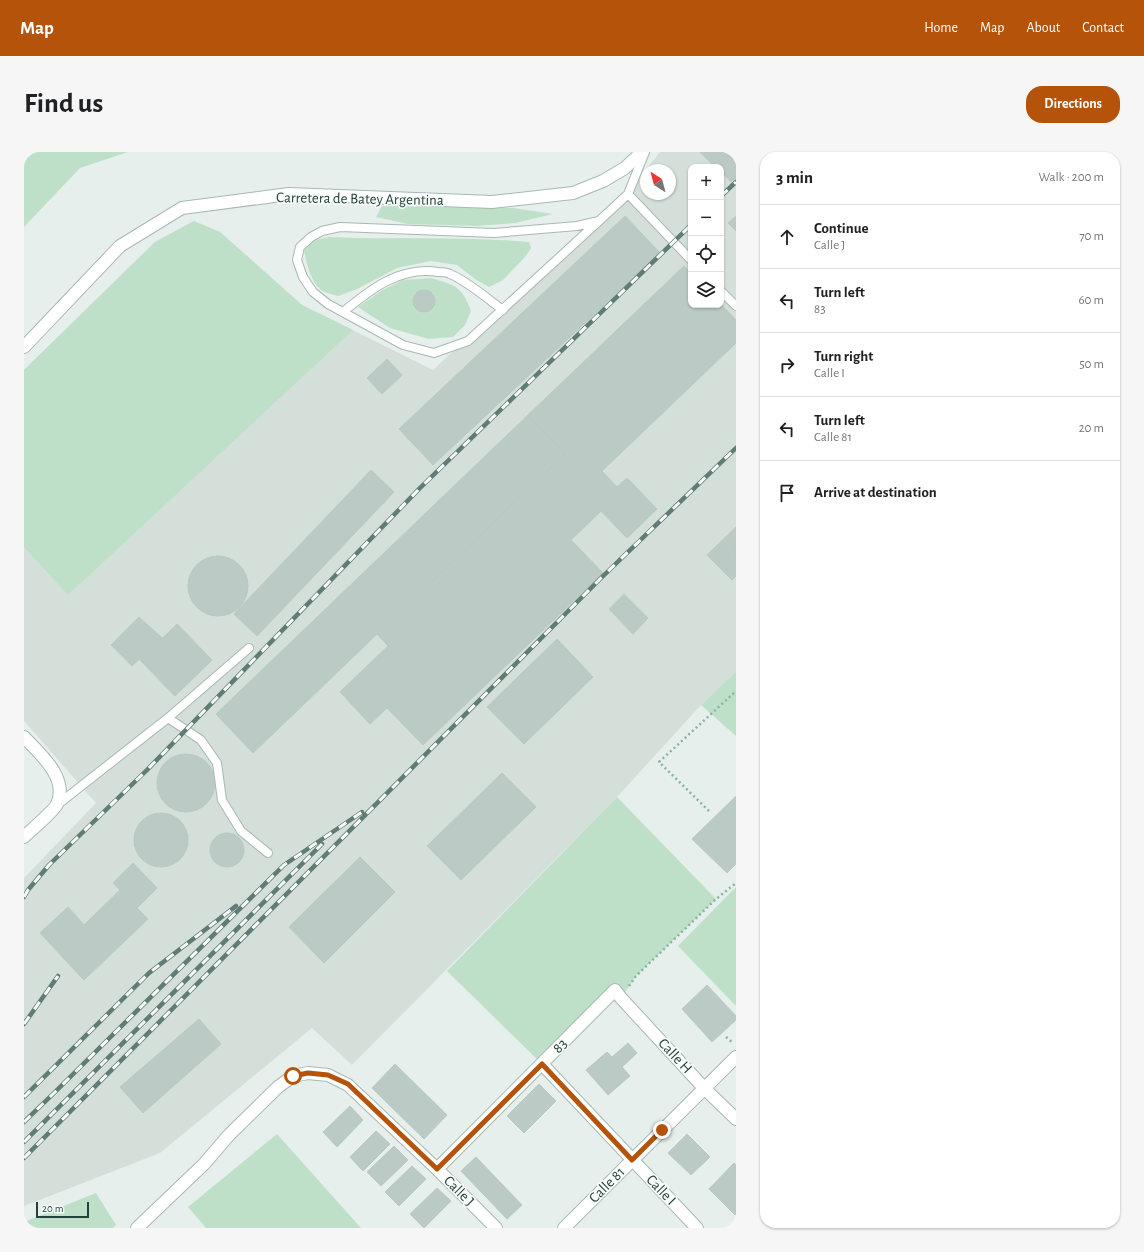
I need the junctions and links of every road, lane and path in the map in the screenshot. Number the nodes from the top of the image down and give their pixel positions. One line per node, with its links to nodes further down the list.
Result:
1 (643, 152): 2 (lane); 9 (street, Carretera de Batey Argentina)
2 (628, 194): 3 (lane); 4 (lane)
3 (599, 221): 7 (lane); 8 (lane)
4 (688, 257)
5 (724, 294): 6 (lane)
6 (736, 306)
7 (503, 310): 8 (lane); 8 (lane)
8 (343, 312)
9 (24, 347)
10 (249, 648): 12 (lane)
11 (736, 691): 15 (path)
12 (168, 718): 14 (lane); 17 (lane)
13 (24, 737): 14 (street)
14 (57, 805): 16 (street)
15 (709, 811)
16 (24, 837)
17 (268, 853)
18 (736, 883): 19 (path)
19 (618, 994): 23 (street, 83); 24 (street, Calle H)
20 (726, 1037): 21 (path)
21 (736, 1045)
22 (736, 1057): 24 (street, Calle 81)
23 (542, 1064): 26 (street, Calle I); 27 (street, 83)
24 (704, 1088): 25 (street, Calle H); 26 (street, Calle 81)
25 (736, 1119)
26 (632, 1160): 30 (street, Calle 81); 31 (street, Calle I)
27 (437, 1169): 28 (street, Calle J); 29 (street, Calle J)
28 (137, 1228)
29 (496, 1228)
30 (564, 1228)
31 (697, 1228)

